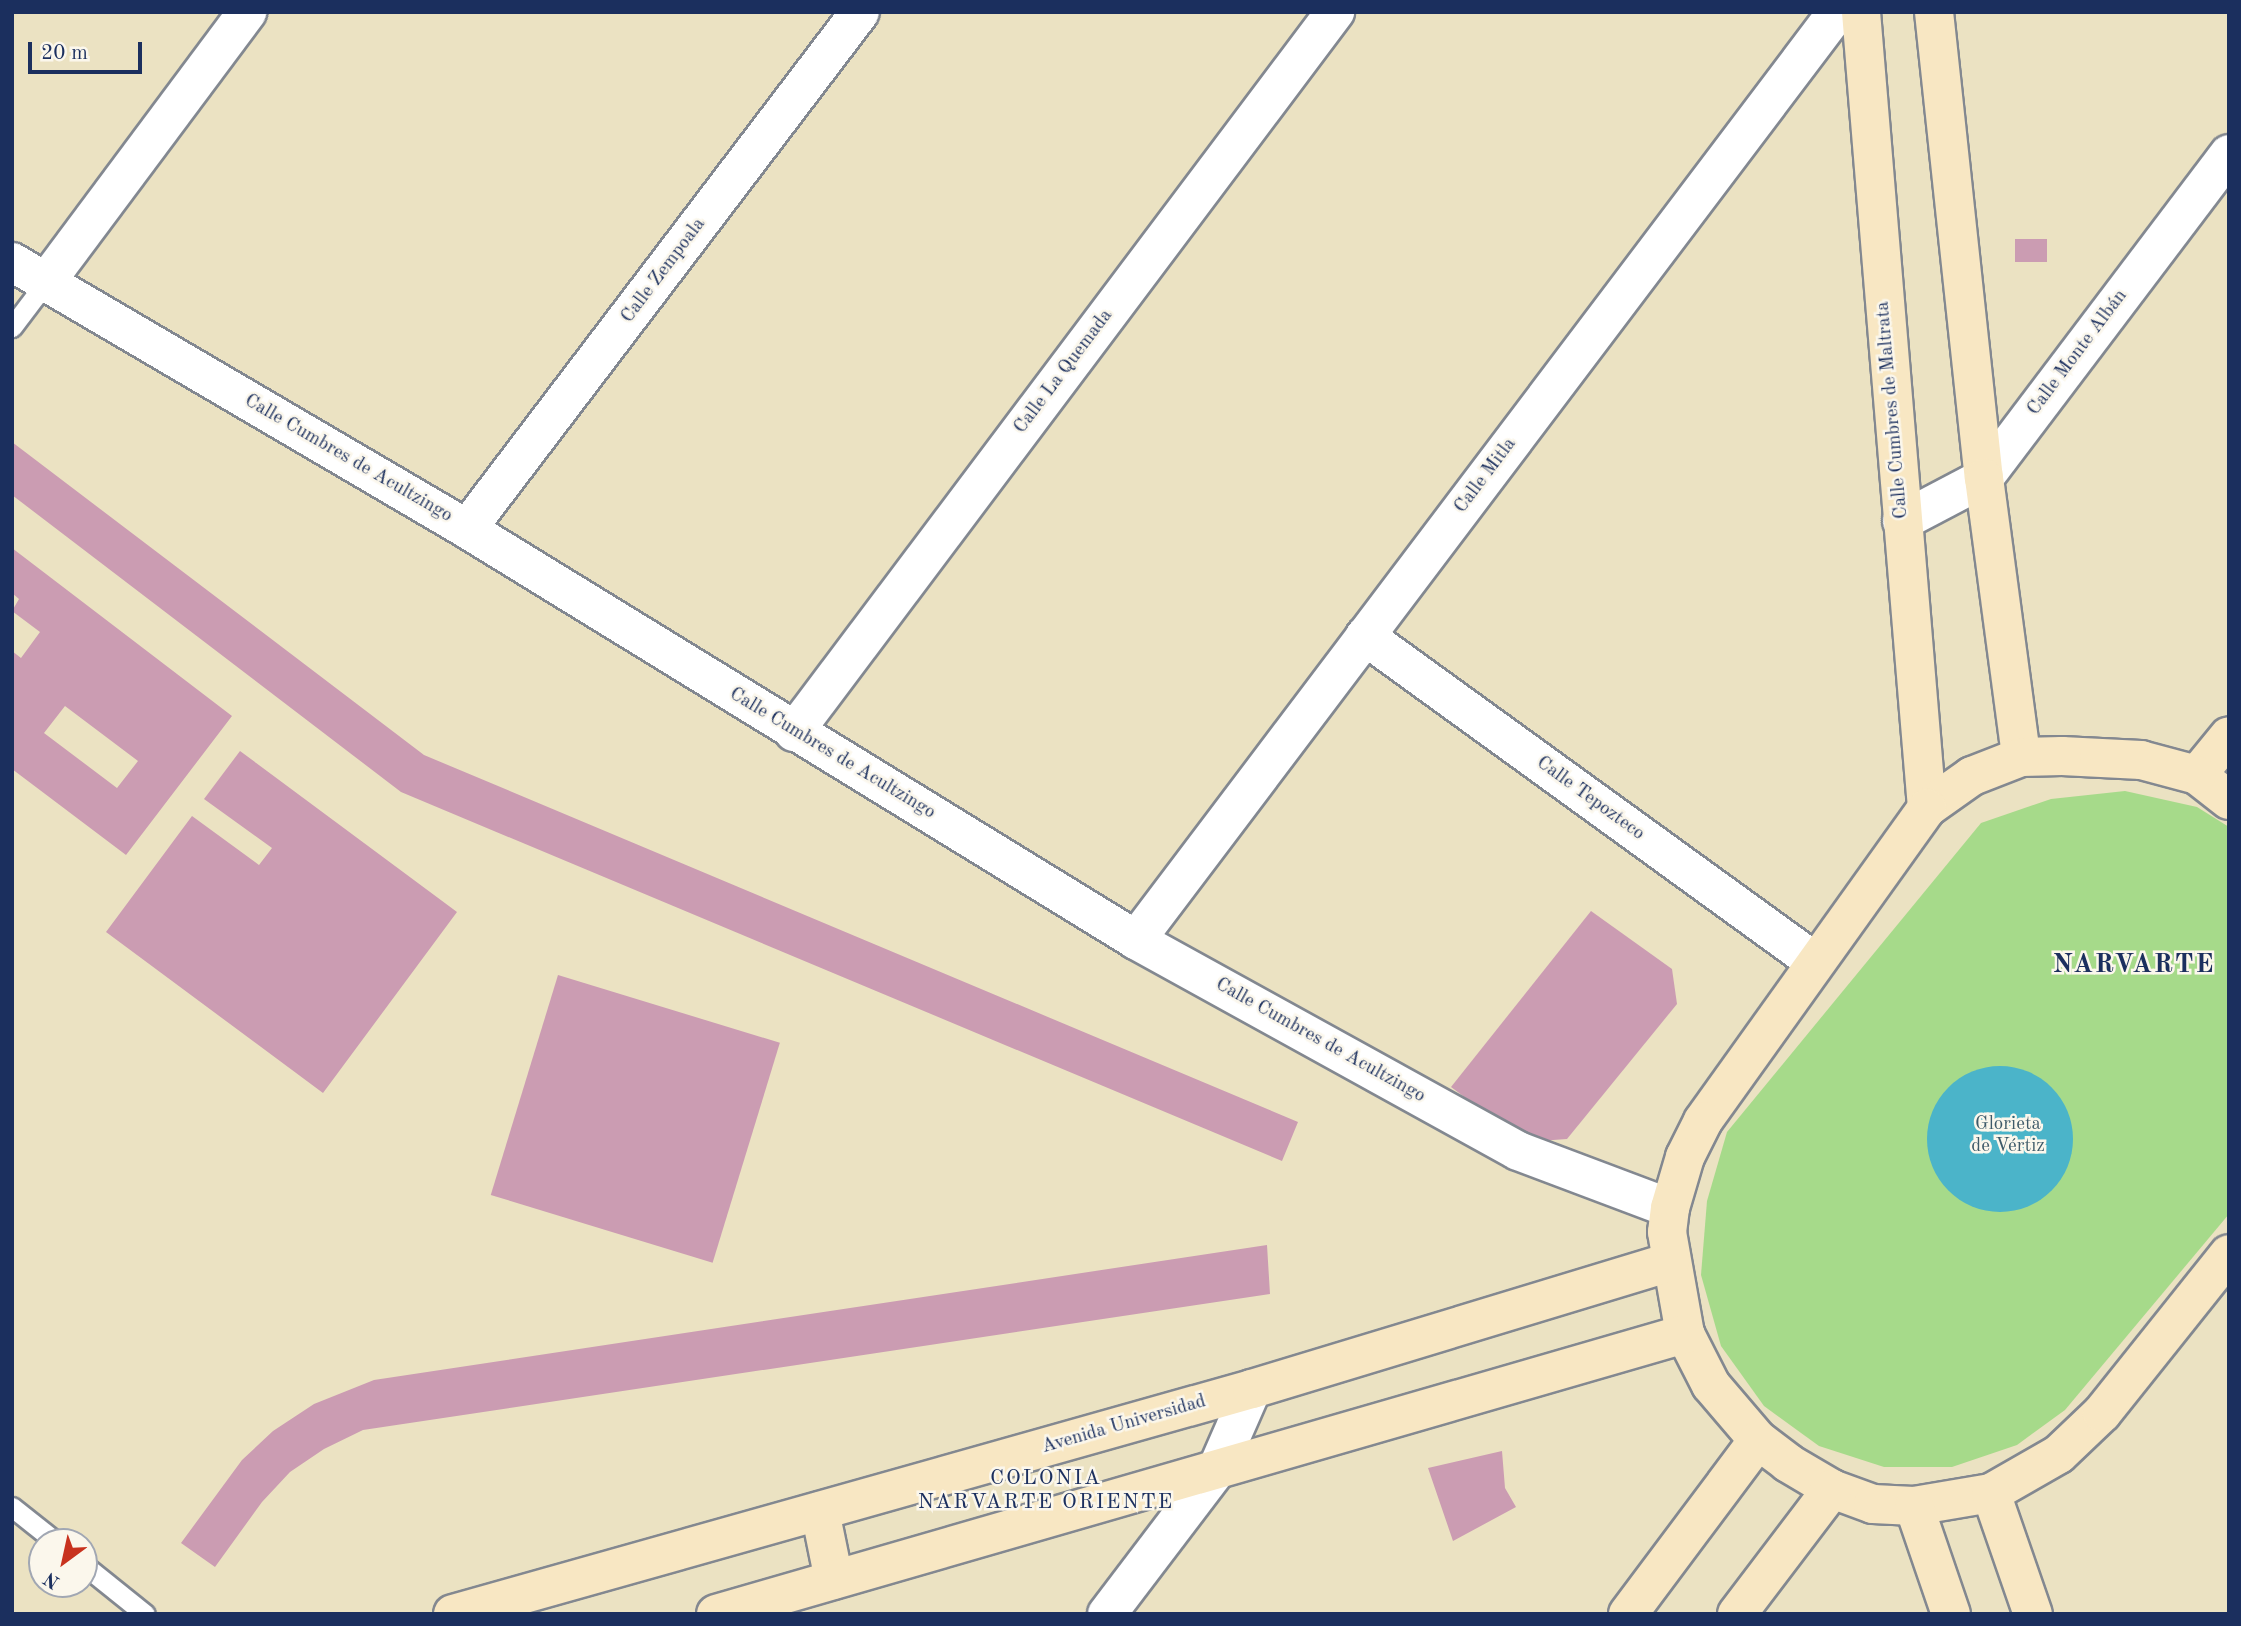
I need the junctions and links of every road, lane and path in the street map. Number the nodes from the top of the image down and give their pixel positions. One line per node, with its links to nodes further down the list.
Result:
1 (247, 12): 9 (street)
2 (860, 12): 13 (street, Calle Zempoala)
3 (1335, 12): 15 (street, Calle La Quemada)
4 (1836, 12): 14 (street, Calle Mitla)
5 (1861, 12): 12 (main road, Calle Cumbres de Maltrata)
6 (1934, 12): 11 (main road)
7 (2229, 154): 11 (street, Calle Monte Albán)
8 (12, 262): 9 (street, Calle Cumbres de Acultzingo)
9 (47, 282): 10 (lane); 13 (street, Calle Cumbres de Acultzingo)
10 (12, 327)
11 (1984, 478): 12 (street, Calle Monte Albán); 17 (main road)
12 (1902, 521): 20 (main road, Calle Cumbres de Maltrata)
13 (467, 529): 15 (street, Calle Cumbres de Acultzingo)
14 (1365, 636): 21 (street, Calle Mitla); 22 (street, Calle Tepozteco)
15 (794, 732): 21 (street, Calle Cumbres de Acultzingo)
16 (2229, 736): 18 (main road)
17 (2021, 757): 18 (main road); 20 (main road)
18 (2197, 775): 19 (main road)
19 (2229, 800)
20 (1927, 808): 22 (main road)
21 (1136, 940): 23 (street, Calle Cumbres de Acultzingo)
22 (1815, 962): 23 (main road)
23 (1670, 1208): 24 (main road)
24 (1671, 1262): 26 (main road); 27 (main road, Avenida Universidad)
25 (2223, 1272): 31 (main road)
26 (1685, 1334): 28 (main road); 29 (main road)
27 (1252, 1389): 29 (street); 34 (main road, Avenida Universidad)
28 (1758, 1440): 30 (main road); 42 (main road)
29 (1217, 1469): 37 (main road); 41 (street)
30 (1832, 1489): 32 (main road); 43 (main road)
31 (1991, 1493): 32 (main road); 45 (main road)
32 (1914, 1506): 44 (main road)
33 (12, 1507): 35 (lane)
34 (820, 1511): 37 (main road); 39 (main road, Avenida Universidad)
35 (38, 1528)
36 (98, 1576): 38 (lane)
37 (834, 1580): 40 (main road)
38 (145, 1614)
39 (453, 1614)
40 (716, 1614)
41 (1107, 1614)
42 (1628, 1614)
43 (1737, 1614)
44 (1951, 1614)
45 (2034, 1614)

